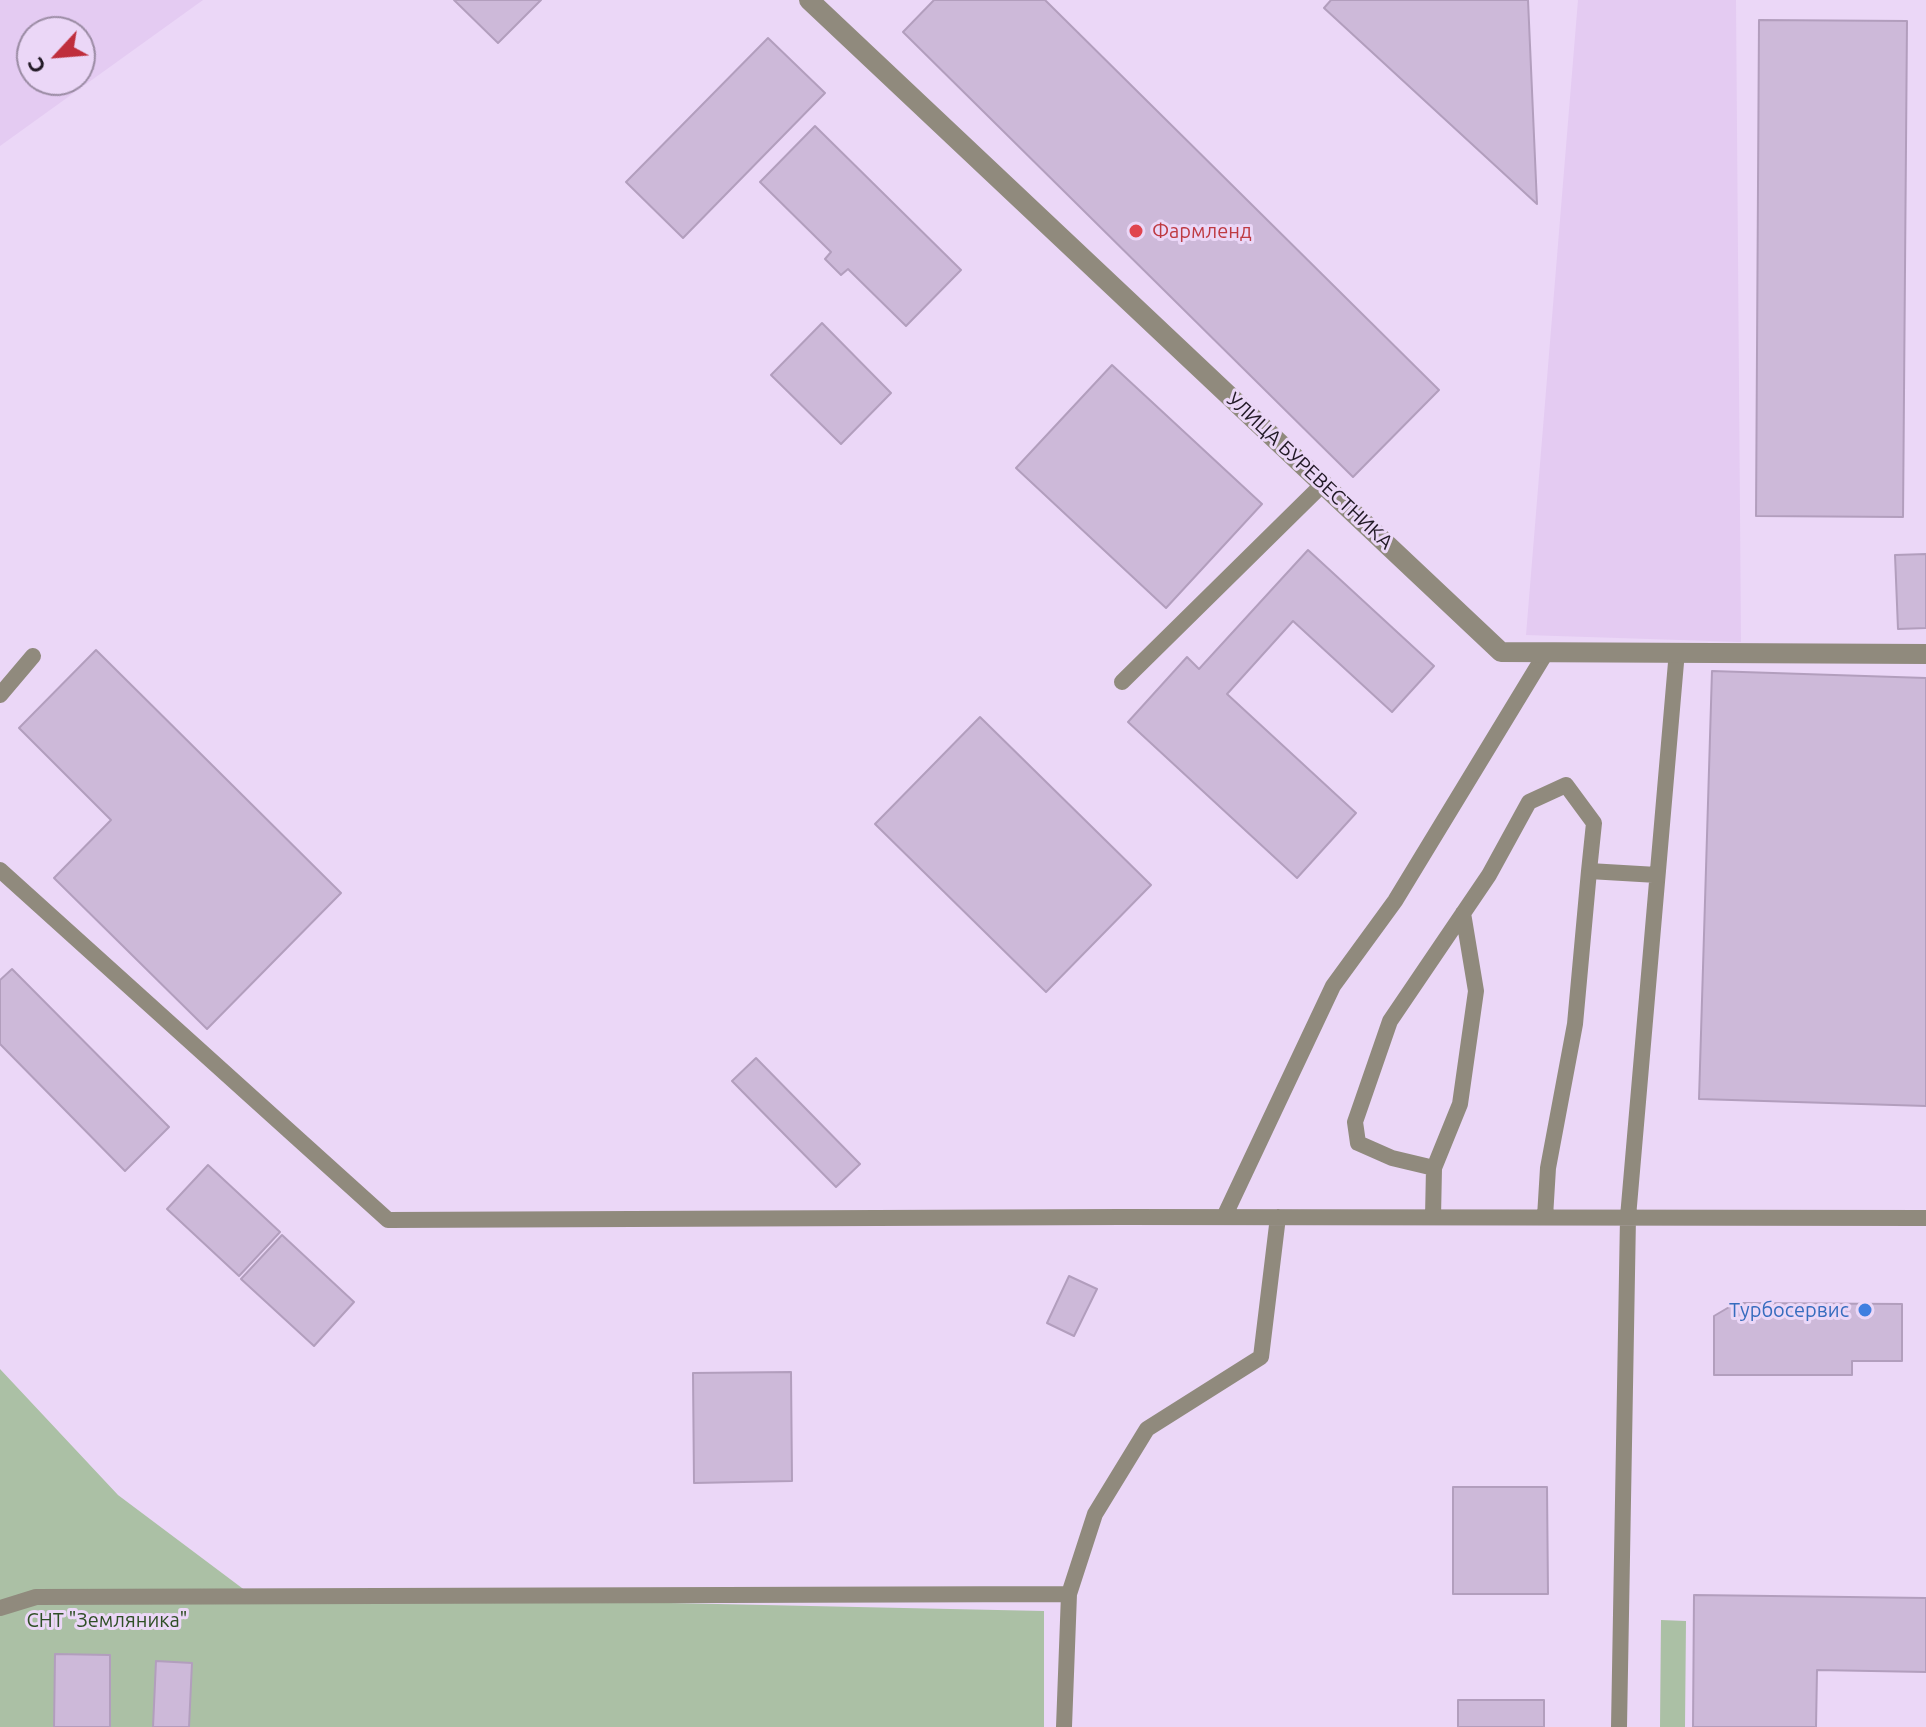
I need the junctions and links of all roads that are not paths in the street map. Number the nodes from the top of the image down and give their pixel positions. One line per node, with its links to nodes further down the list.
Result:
1 (809, 0): 2 (street, УЛИЦА БУРЕВЕСТНИКА)
2 (1323, 484): 3 (street, УЛИЦА БУРЕВЕСТНИКА); 7 (lane)
3 (1547, 651): 4 (street, УЛИЦА БУРЕВЕСТНИКА); 14 (lane)
4 (1677, 651): 5 (street, УЛИЦА БУРЕВЕСТНИКА); 11 (lane)
5 (1926, 654)
6 (33, 656): 8 (lane)
7 (1122, 682)
8 (0, 695)
9 (0, 870): 14 (lane)
10 (1589, 871): 11 (lane); 12 (lane); 17 (lane)
11 (1657, 875): 18 (lane)
12 (1463, 913): 13 (lane); 13 (lane)
13 (1434, 1168): 16 (lane)
14 (1224, 1217): 15 (lane)
15 (1278, 1217): 16 (lane); 20 (lane)
16 (1433, 1217): 17 (lane)
17 (1545, 1217): 18 (lane)
18 (1628, 1217): 19 (lane); 23 (lane)
19 (1926, 1218)
20 (1069, 1594): 21 (lane); 22 (lane)
21 (0, 1608)
22 (1064, 1727)
23 (1619, 1727)

